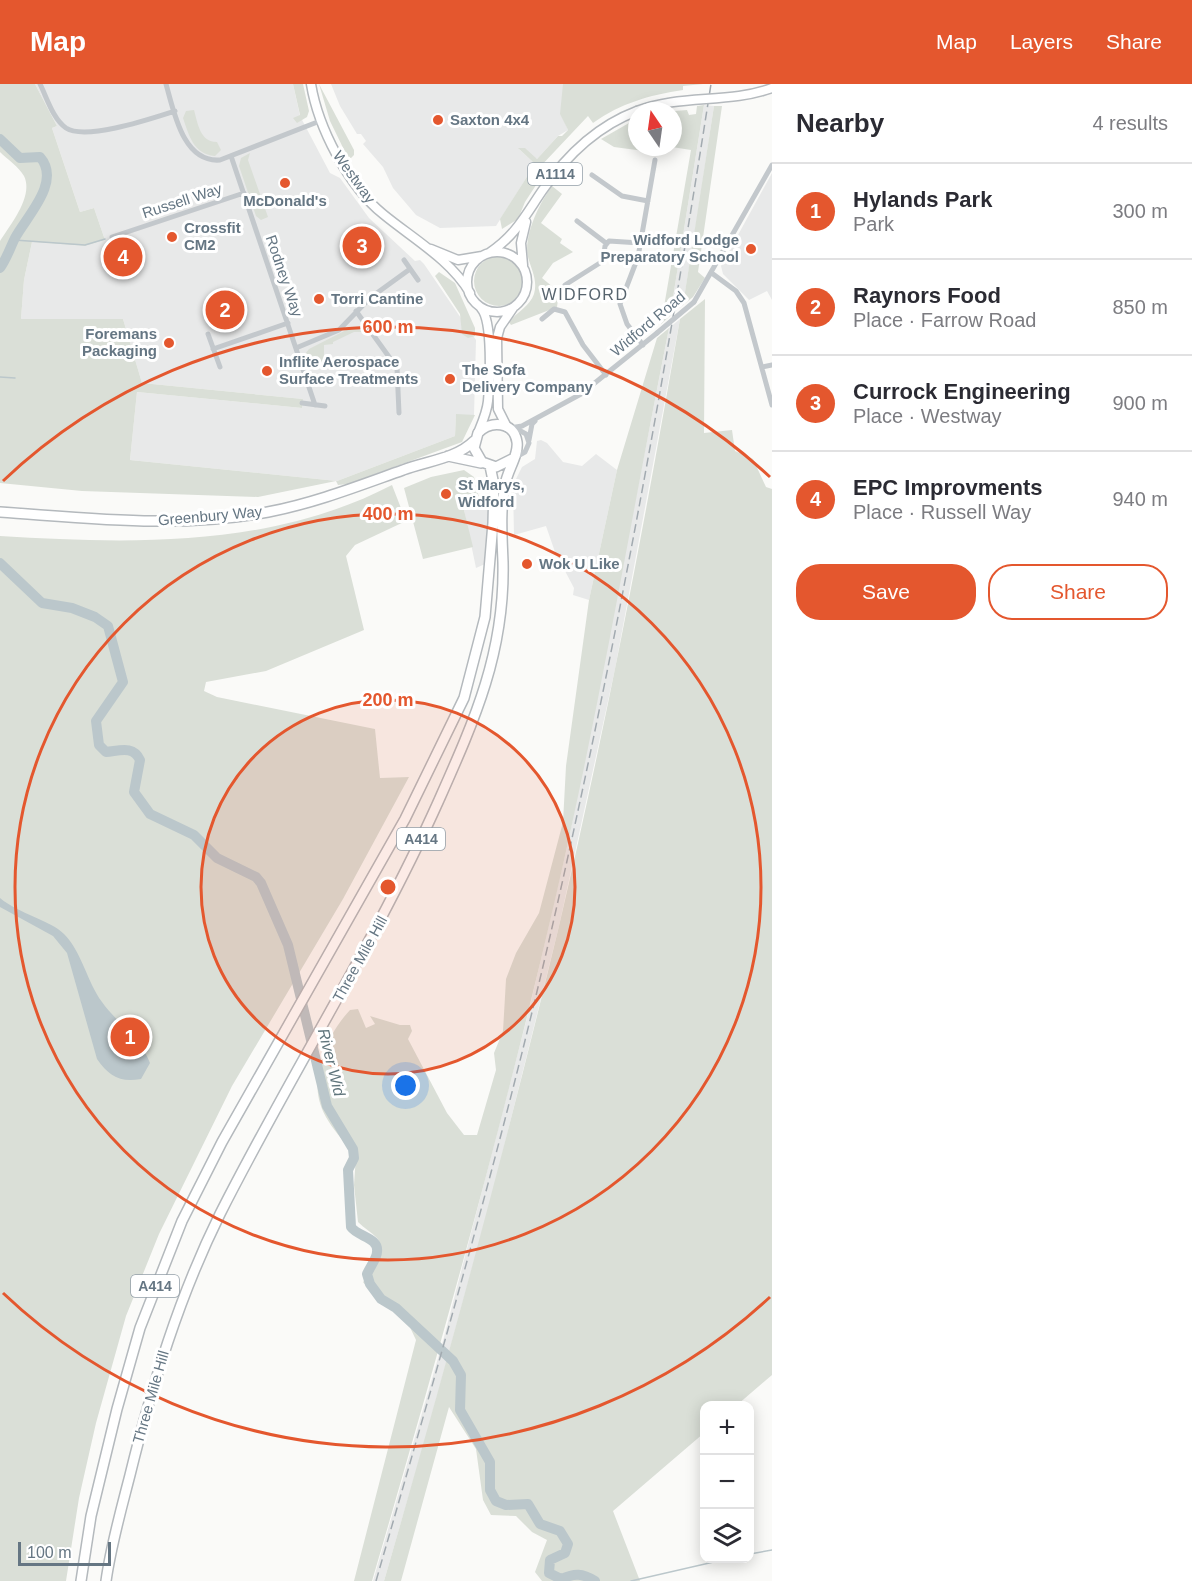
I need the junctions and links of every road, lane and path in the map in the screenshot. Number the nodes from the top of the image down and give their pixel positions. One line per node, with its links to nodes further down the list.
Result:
1 (40, 84): 5 (street)
2 (166, 84): 5 (street)
3 (311, 84): 6 (main road, Westway)
4 (772, 88): 13 (main road, A1114, bridge)
5 (175, 111): 7 (street)
6 (320, 121): 7 (street); 20 (main road, Westway)
7 (231, 156): 11 (street, Rodney Way)
8 (655, 160): 12 (street)
9 (772, 165): 25 (street, Widford Road)
10 (592, 175): 12 (street)
11 (244, 194): 15 (street, Russell Way); 33 (street, Rodney Way)
12 (648, 201): 19 (street)
13 (528, 216): 21 (main road, A1114); 23 (main road, A1114)
14 (577, 221): 18 (street)
15 (128, 232): 16 (street, Russell Way); 17 (street, Russell Way)
16 (112, 237)
17 (130, 240)
18 (606, 243): 19 (street); 27 (street)
19 (640, 243): 35 (street)
20 (428, 248): 21 (main road, Westway); 28 (main road, Westway)
21 (487, 254): 23 (main road); 28 (main road, A1114)
22 (404, 260): 24 (street)
23 (523, 267): 30 (main road, A1114)
24 (410, 269): 26 (street); 31 (street)
25 (712, 273): 35 (street, Widford Road, bridge); 40 (street)
26 (418, 280)
27 (565, 285)
28 (470, 293): 29 (main road)
29 (477, 304): 30 (main road); 49 (main road)
30 (513, 308): 48 (main road, A1114)
31 (356, 311): 36 (street); 46 (street)
32 (542, 319): 41 (street)
33 (288, 323): 36 (street, Rodney Way); 37 (street)
34 (208, 334): 37 (street)
35 (643, 345): 41 (street, Widford Road)
36 (296, 348): 43 (street, Rodney Way)
37 (213, 349): 39 (street)
38 (772, 365): 40 (street)
39 (220, 367)
40 (762, 367): 44 (street)
41 (606, 375): 47 (street, Widford Road)
42 (302, 403): 43 (street)
43 (315, 405): 45 (street)
44 (772, 405)
45 (325, 406)
46 (399, 413)
47 (546, 413): 48 (street, Widford Road); 50 (street, Widford Road)
48 (509, 428): 49 (highway); 50 (street); 52 (highway, A414)
49 (476, 437): 51 (highway, Greenbury Way); 53 (highway, A414)
50 (529, 440): 52 (street, Widford Road)
51 (448, 456): 53 (highway); 54 (highway, Greenbury Way)
52 (513, 458): 53 (highway); 56 (highway, Three Mile Hill / A414)
53 (487, 465): 55 (highway, Three Mile Hill / A414)
54 (0, 512)
55 (81, 1581)
56 (106, 1581)

